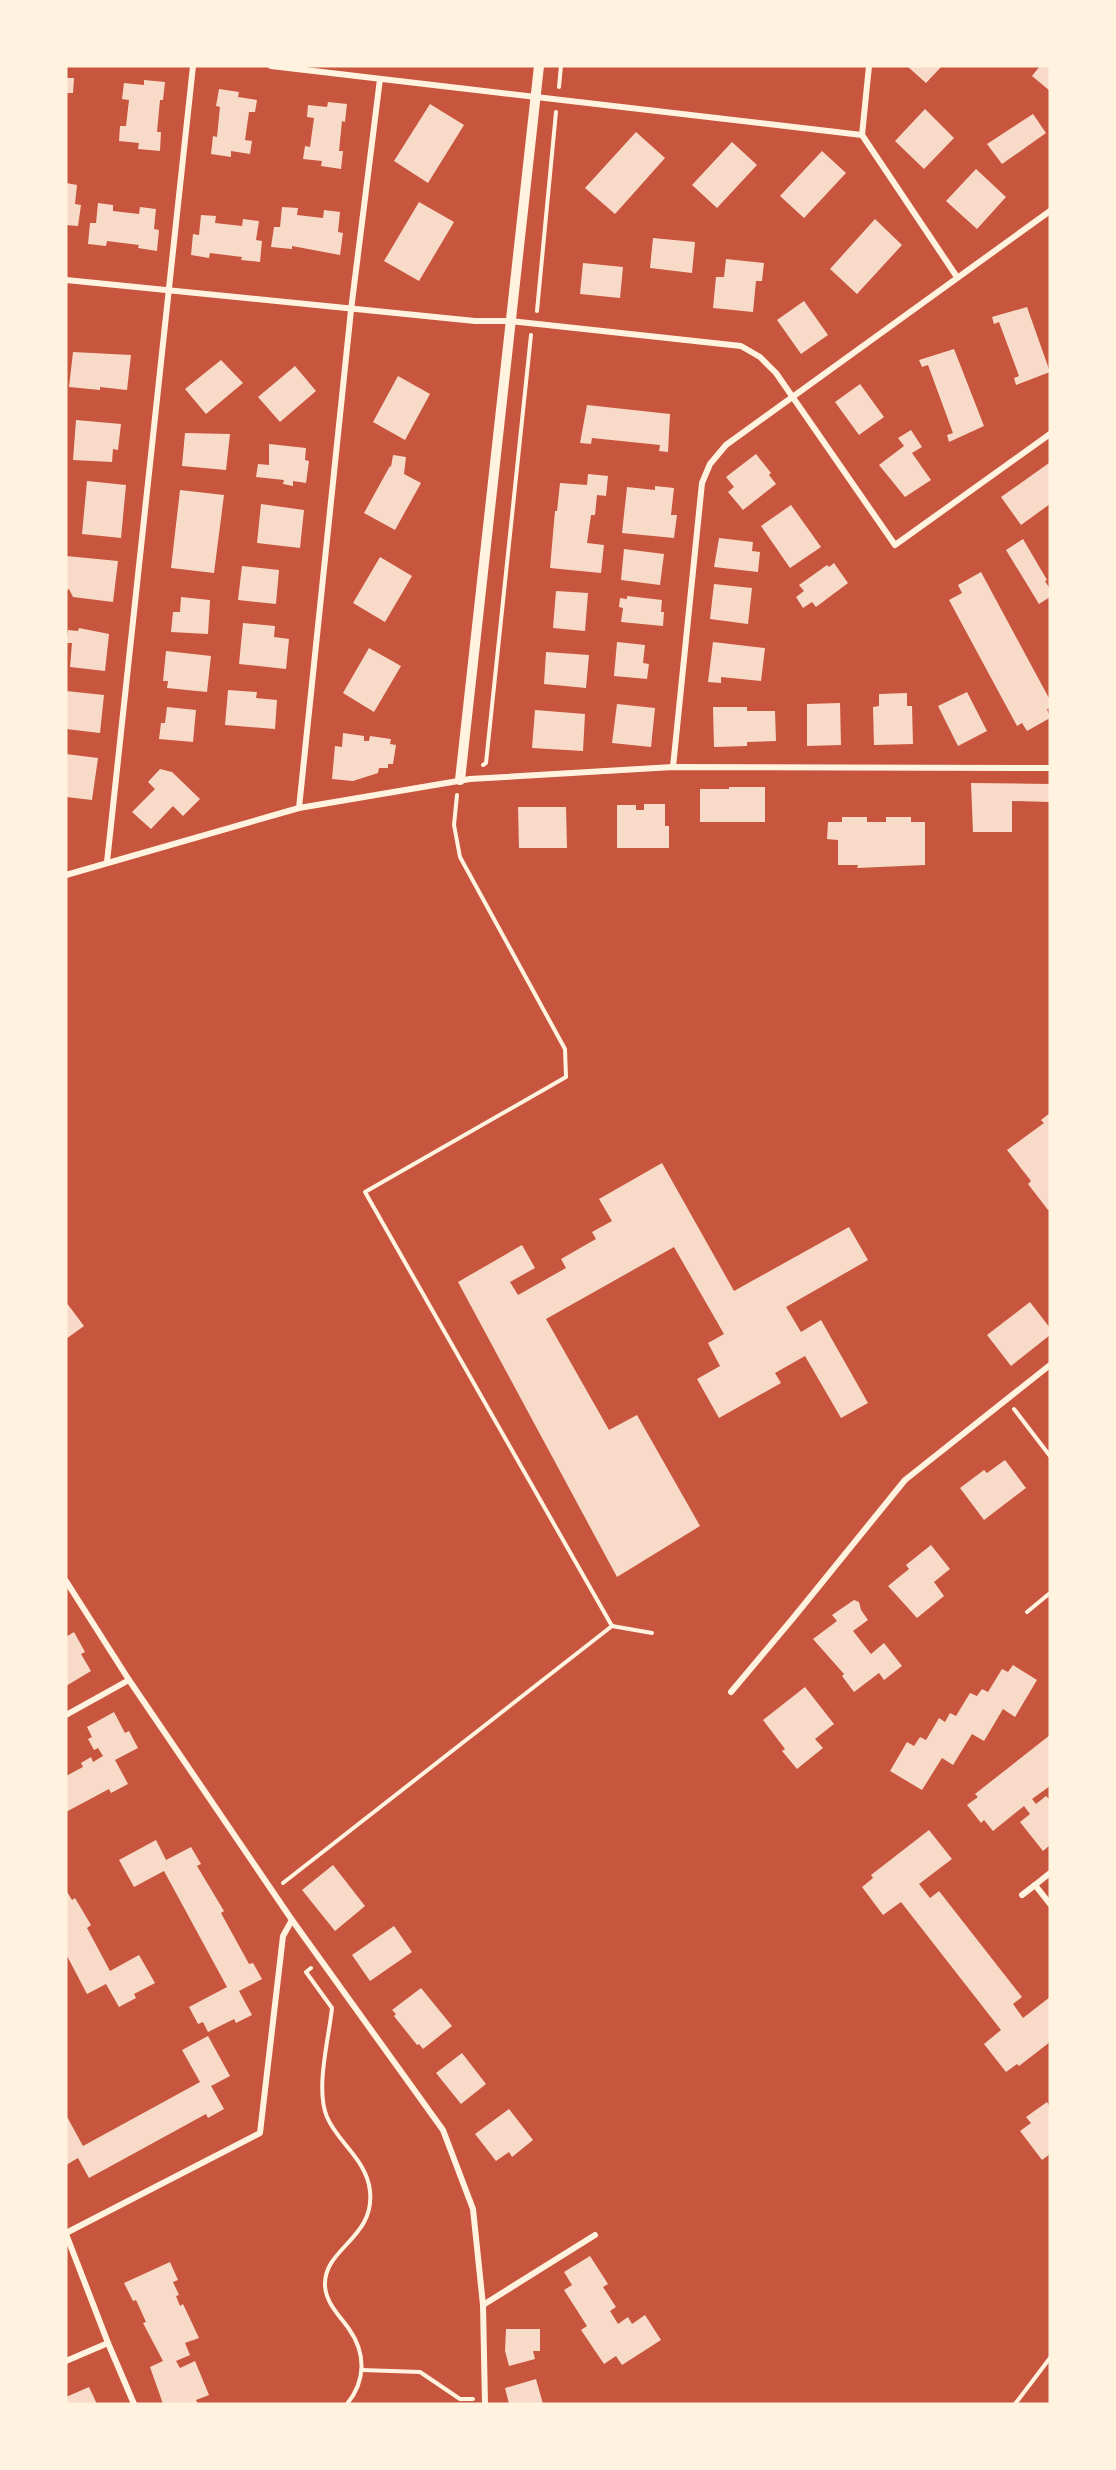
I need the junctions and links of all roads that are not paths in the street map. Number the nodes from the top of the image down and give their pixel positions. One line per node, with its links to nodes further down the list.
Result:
1 (193, 66): 11 (street)
2 (271, 66): 5 (street)
3 (539, 66): 6 (street)
4 (869, 66): 7 (street)
5 (380, 79): 6 (street); 12 (street)
6 (536, 98): 7 (street); 13 (street)
7 (862, 135): 9 (street)
8 (1050, 211): 9 (street)
9 (957, 277): 14 (street)
10 (66, 280): 11 (street)
11 (169, 289): 12 (street); 20 (street)
12 (351, 310): 13 (street); 19 (street)
13 (510, 321): 14 (street); 18 (street)
14 (791, 397): 15 (street); 16 (street)
15 (1050, 434)
16 (673, 767): 17 (street); 18 (street)
17 (1050, 768)
18 (465, 780): 19 (street)
19 (299, 808): 20 (street)
20 (107, 862): 21 (street)
21 (66, 875)
22 (1050, 1365): 25 (street)
23 (66, 1581): 24 (street)
24 (129, 1680): 26 (street); 31 (street)
25 (731, 1692)
26 (66, 1715)
27 (1050, 1873): 28 (street)
28 (1035, 1885): 29 (street); 30 (street)
29 (1022, 1895)
30 (1050, 1904)
31 (292, 1920): 32 (street); 34 (street)
32 (66, 2233): 35 (street)
33 (595, 2235): 34 (street)
34 (483, 2305): 37 (street)
35 (108, 2343): 36 (street); 38 (street)
36 (66, 2361)
37 (484, 2402)
38 (135, 2404)

